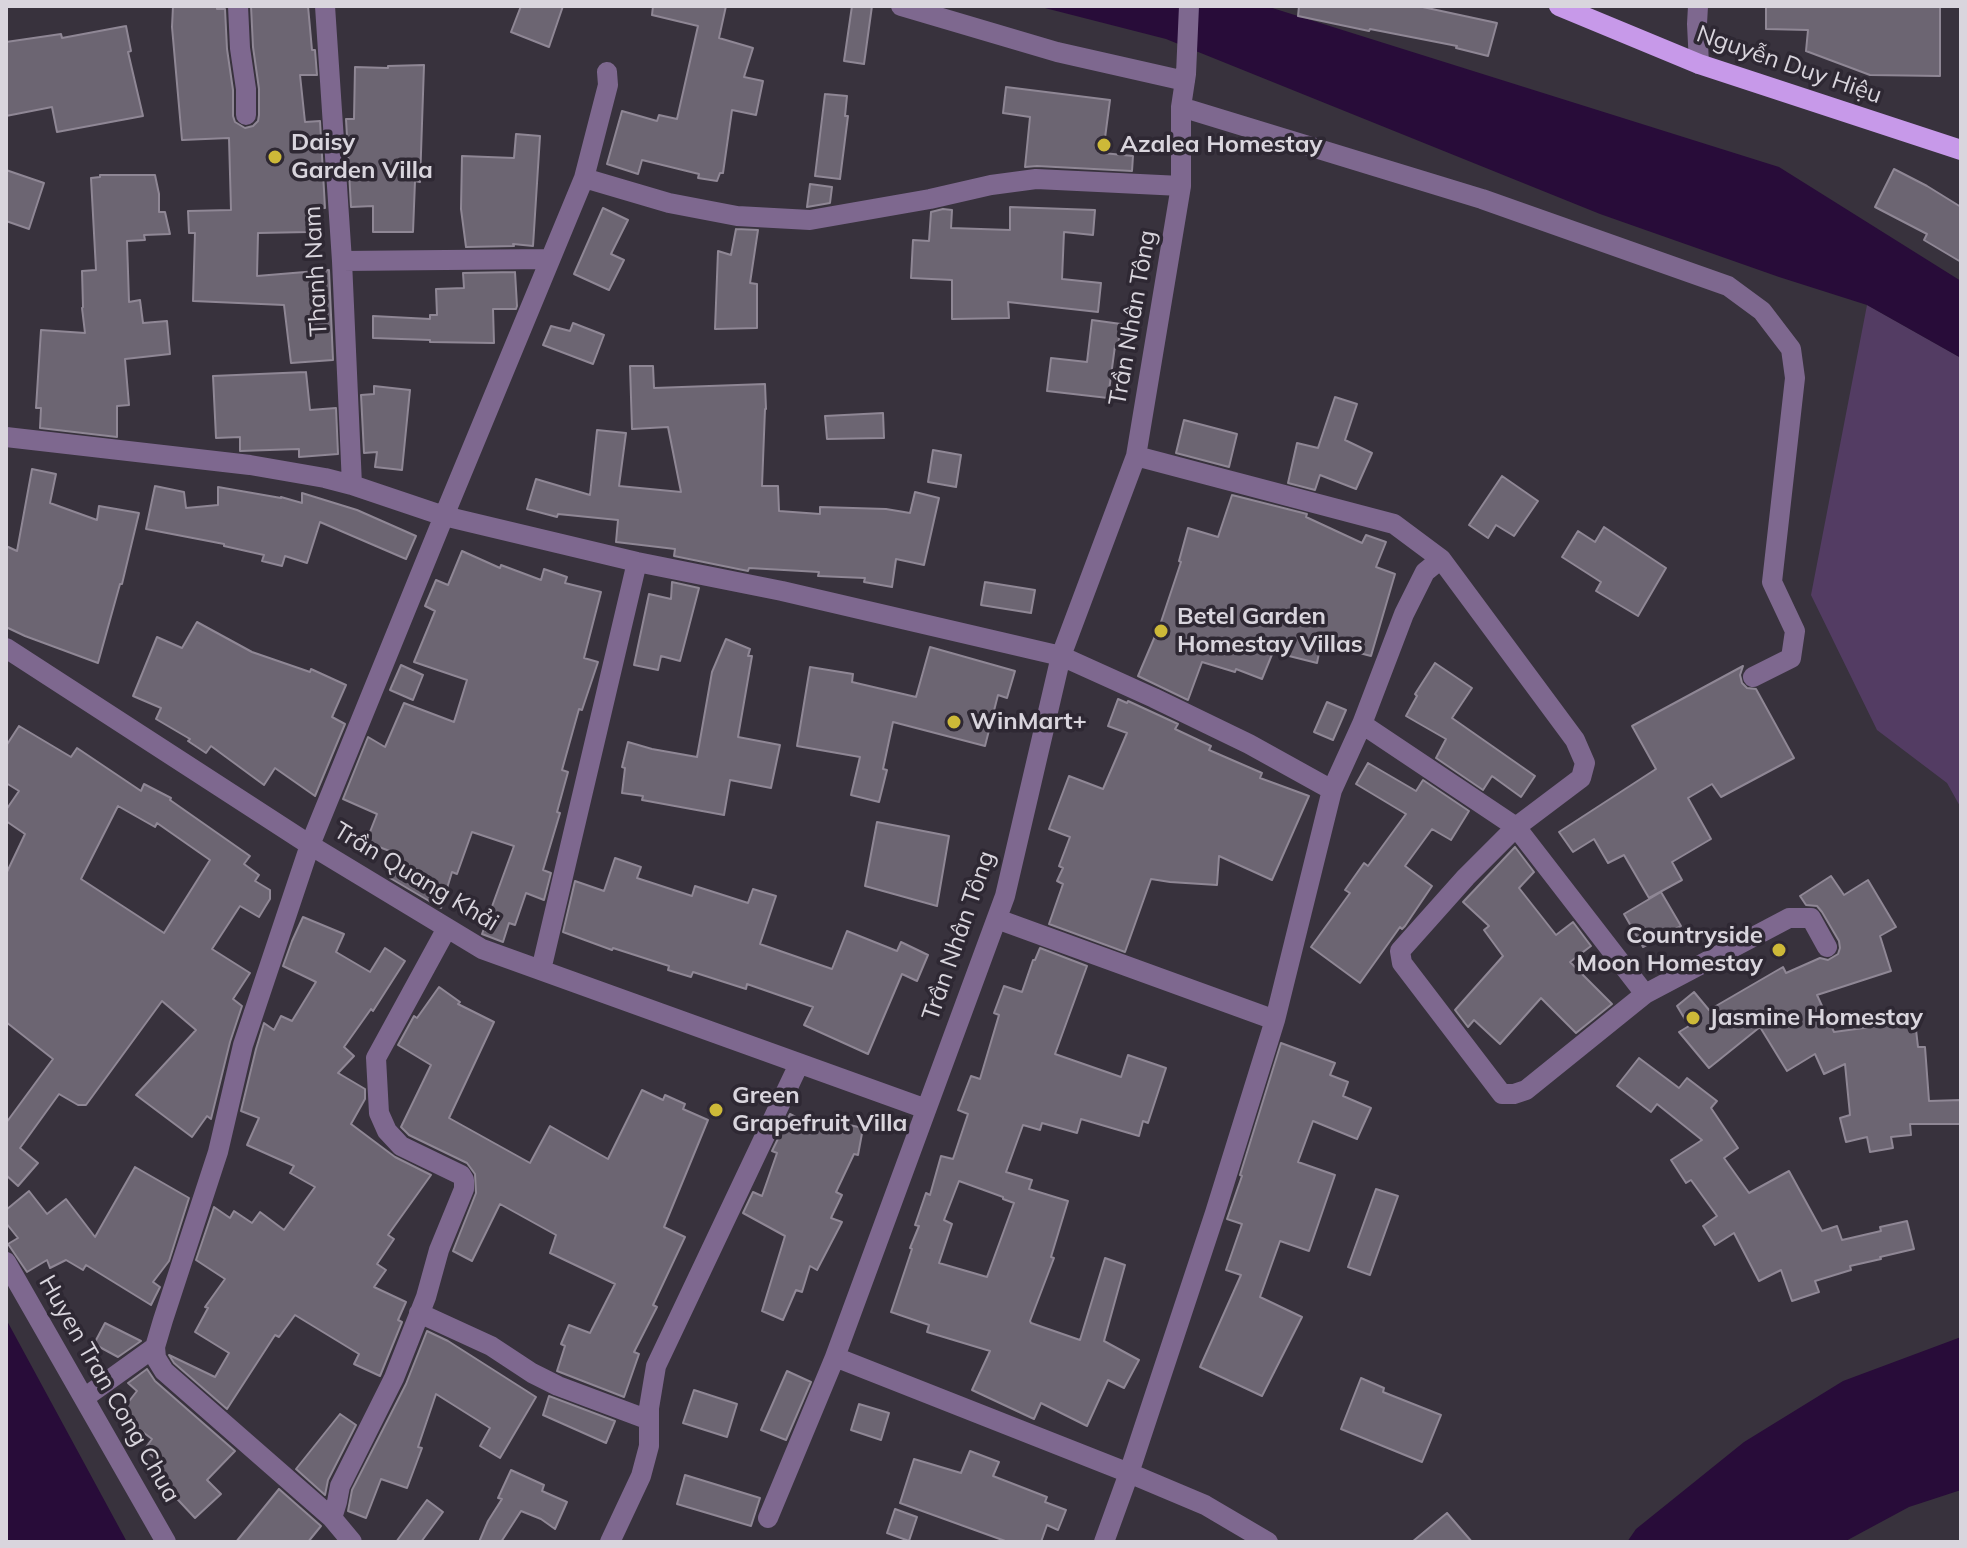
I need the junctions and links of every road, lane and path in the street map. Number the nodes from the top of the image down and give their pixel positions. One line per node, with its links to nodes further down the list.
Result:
1 (238, 6): 11 (street)
2 (325, 6): 16 (street, Thanh Nam)
3 (901, 6): 9 (street)
4 (1189, 6): 9 (street, Trần Nhân Tông)
5 (1559, 6): 7 (main road, Nguyễn Duy Hiệu)
6 (1698, 6): 7 (street)
7 (1699, 64): 12 (main road, Nguyễn Duy Hiệu)
8 (607, 72): 13 (street)
9 (1185, 78): 10 (street, Trần Nhân Tông)
10 (1181, 107): 14 (street, Trần Nhân Tông); 25 (street)
11 (246, 115)
12 (1961, 150)
13 (584, 178): 14 (street); 15 (street)
14 (1181, 186): 18 (street, Trần Nhân Tông)
15 (549, 259): 16 (street); 20 (street)
16 (342, 261): 19 (street, Thanh Nam)
17 (6, 437): 19 (street)
18 (1136, 456): 21 (street); 24 (street, Trần Nhân Tông)
19 (352, 485): 20 (street)
20 (444, 516): 22 (street); 29 (street)
21 (1441, 559): 26 (street); 28 (street)
22 (637, 562): 24 (street); 33 (street)
23 (6, 648): 29 (street, Trần Quang Khải)
24 (1061, 656): 27 (street); 30 (street, Trần Nhân Tông)
25 (1753, 677)
26 (1362, 724): 27 (street); 28 (street)
27 (1332, 790): 35 (street)
28 (1516, 827): 34 (street); 34 (street)
29 (310, 845): 31 (street, Trần Quang Khải); 40 (street)
30 (997, 919): 35 (street); 37 (street, Trần Nhân Tông)
31 (447, 928): 33 (street, Trần Quang Khải); 39 (street)
32 (1827, 947): 34 (street)
33 (541, 970): 36 (street, Trần Quang Khải)
34 (1645, 994)
35 (1275, 1020): 44 (street)
36 (799, 1064): 37 (street, Trần Quang Khải); 43 (street)
37 (926, 1109): 41 (street, Trần Nhân Tông)
38 (6, 1262): 42 (street, Huyen Tran Cong Chua)
39 (419, 1313): 43 (street); 45 (street)
40 (155, 1347): 42 (street); 45 (street)
41 (835, 1357): 44 (street); 46 (street, Trần Nhân Tông)
42 (84, 1398): 47 (street, Huyen Tran Cong Chua)
43 (649, 1420): 49 (street)
44 (1129, 1473): 50 (street); 51 (street)
45 (332, 1518): 48 (street)
46 (768, 1518)
47 (166, 1542)
48 (352, 1542)
49 (610, 1542)
50 (1104, 1542)
51 (1268, 1542)

